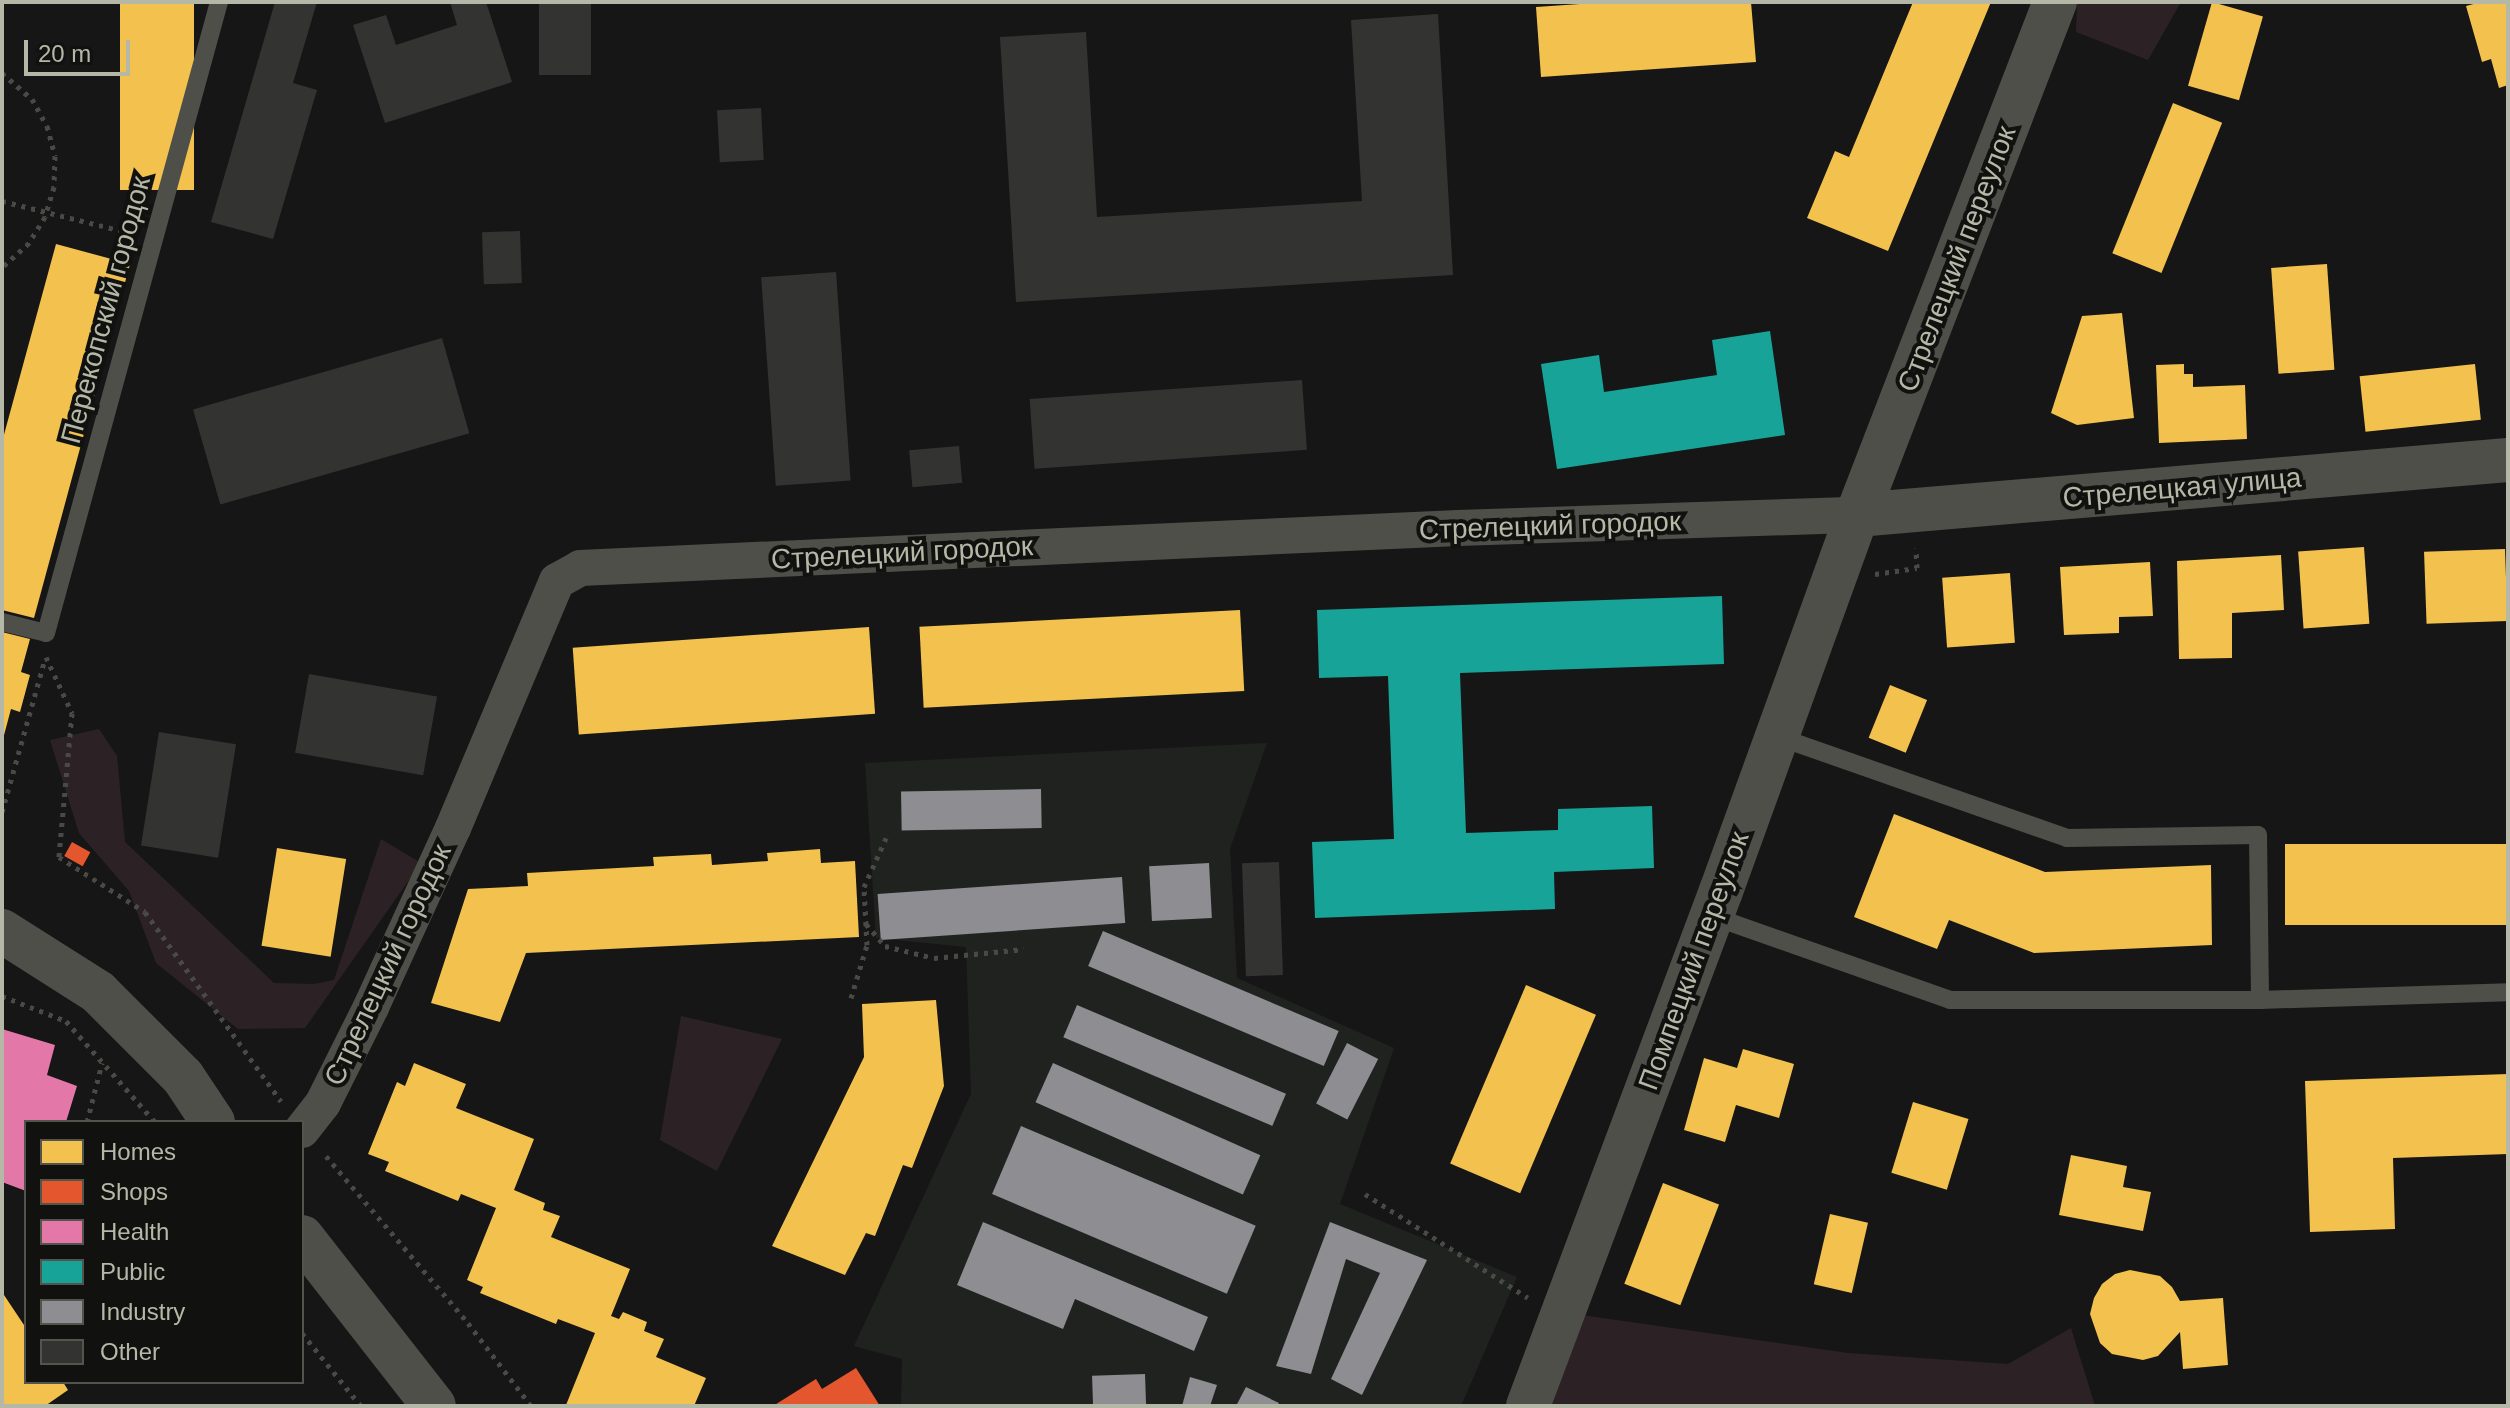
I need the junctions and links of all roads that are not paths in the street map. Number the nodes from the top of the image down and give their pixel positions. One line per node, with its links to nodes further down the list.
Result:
1 (219, 2): 5 (lane, Перекопский городок)
2 (2055, 2): 4 (street, Стрелецкий переулок)
3 (2508, 460): 4 (street, Стрелецкая улица)
4 (1857, 515): 6 (street, Помпецкий переулок); 12 (street, Стрелецкий городок)
5 (2, 622)
6 (1776, 736): 7 (street, Помпецкий переулок); 10 (lane)
7 (1712, 916): 10 (lane); 15 (street, Помпецкий переулок)
8 (2, 931): 11 (street)
9 (2508, 992): 10 (lane)
10 (2260, 1000)
11 (212, 1120)
12 (310, 1134)
13 (304, 1240): 14 (street)
14 (434, 1406)
15 (1528, 1406)

